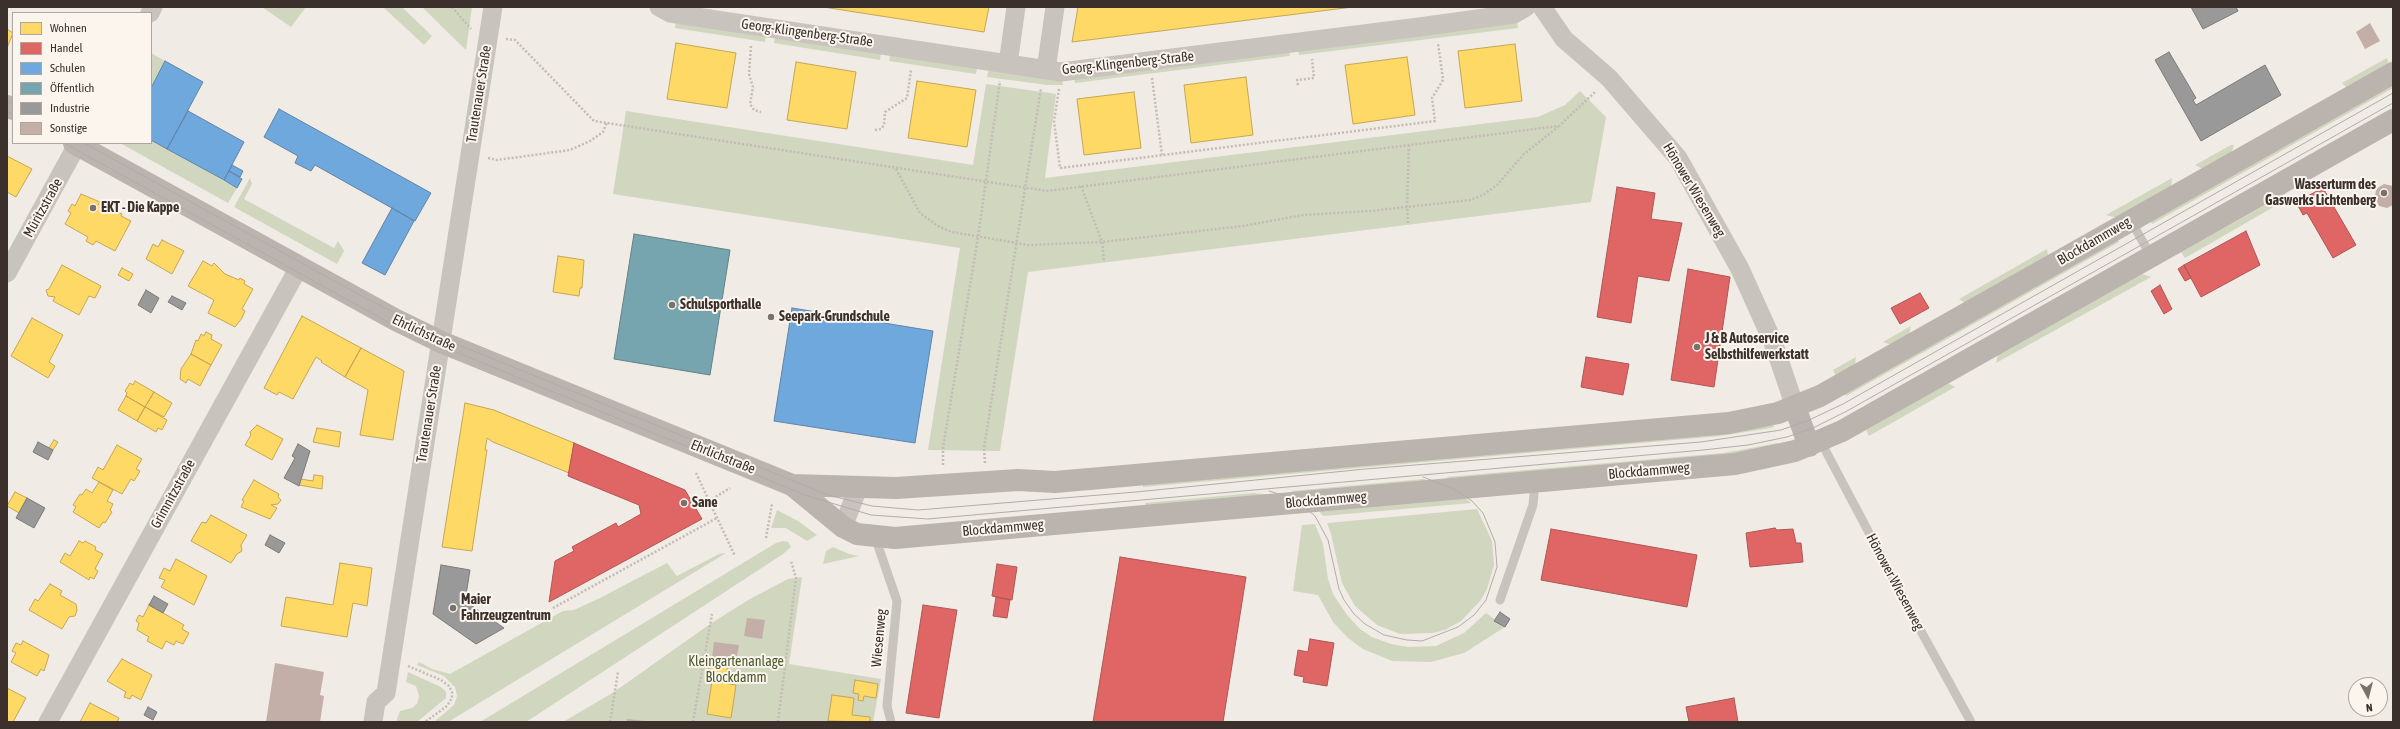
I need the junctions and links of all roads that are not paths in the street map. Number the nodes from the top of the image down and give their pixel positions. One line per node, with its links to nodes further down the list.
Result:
1 (493, 7): 16 (street, Trautenauer Straße)
2 (659, 7): 7 (street, Georg-Klingenberg-Straße)
3 (1016, 7): 7 (street)
4 (1055, 7): 8 (street)
5 (1526, 7): 8 (street, Georg-Klingenberg-Straße)
6 (1542, 7): 17 (street, Hönower Wiesenweg)
7 (1008, 64): 8 (street, Georg-Klingenberg-Straße)
8 (1046, 70)
9 (2393, 73): 12 (street, Blockdammweg)
10 (2393, 120): 13 (street, Blockdammweg)
11 (77, 144): 14 (street, Ehrlichstraße); 15 (street, Müritzstraße)
12 (2131, 221): 13 (lane); 17 (street, Blockdammweg)
13 (2151, 256): 18 (street, Blockdammweg)
14 (299, 266): 16 (street, Ehrlichstraße); 25 (street, Grimnitzstraße)
15 (7, 273)
16 (441, 342): 20 (street, Ehrlichstraße); 26 (street, Trautenauer Straße)
17 (1795, 407): 18 (street); 21 (street, Blockdammweg)
18 (1815, 444): 19 (street, Blockdammweg); 28 (lane, Hönower Wiesenweg)
19 (1535, 481): 23 (street, Blockdammweg); 24 (lane)
20 (792, 484): 21 (street, Blockdammweg); 22 (street, Blockdammweg)
21 (858, 488): 22 (street)
22 (843, 527): 23 (street, Blockdammweg)
23 (875, 537): 27 (lane, Wiesenweg)
24 (1500, 600)
25 (48, 722)
26 (373, 722)
27 (891, 722)
28 (1972, 722)

